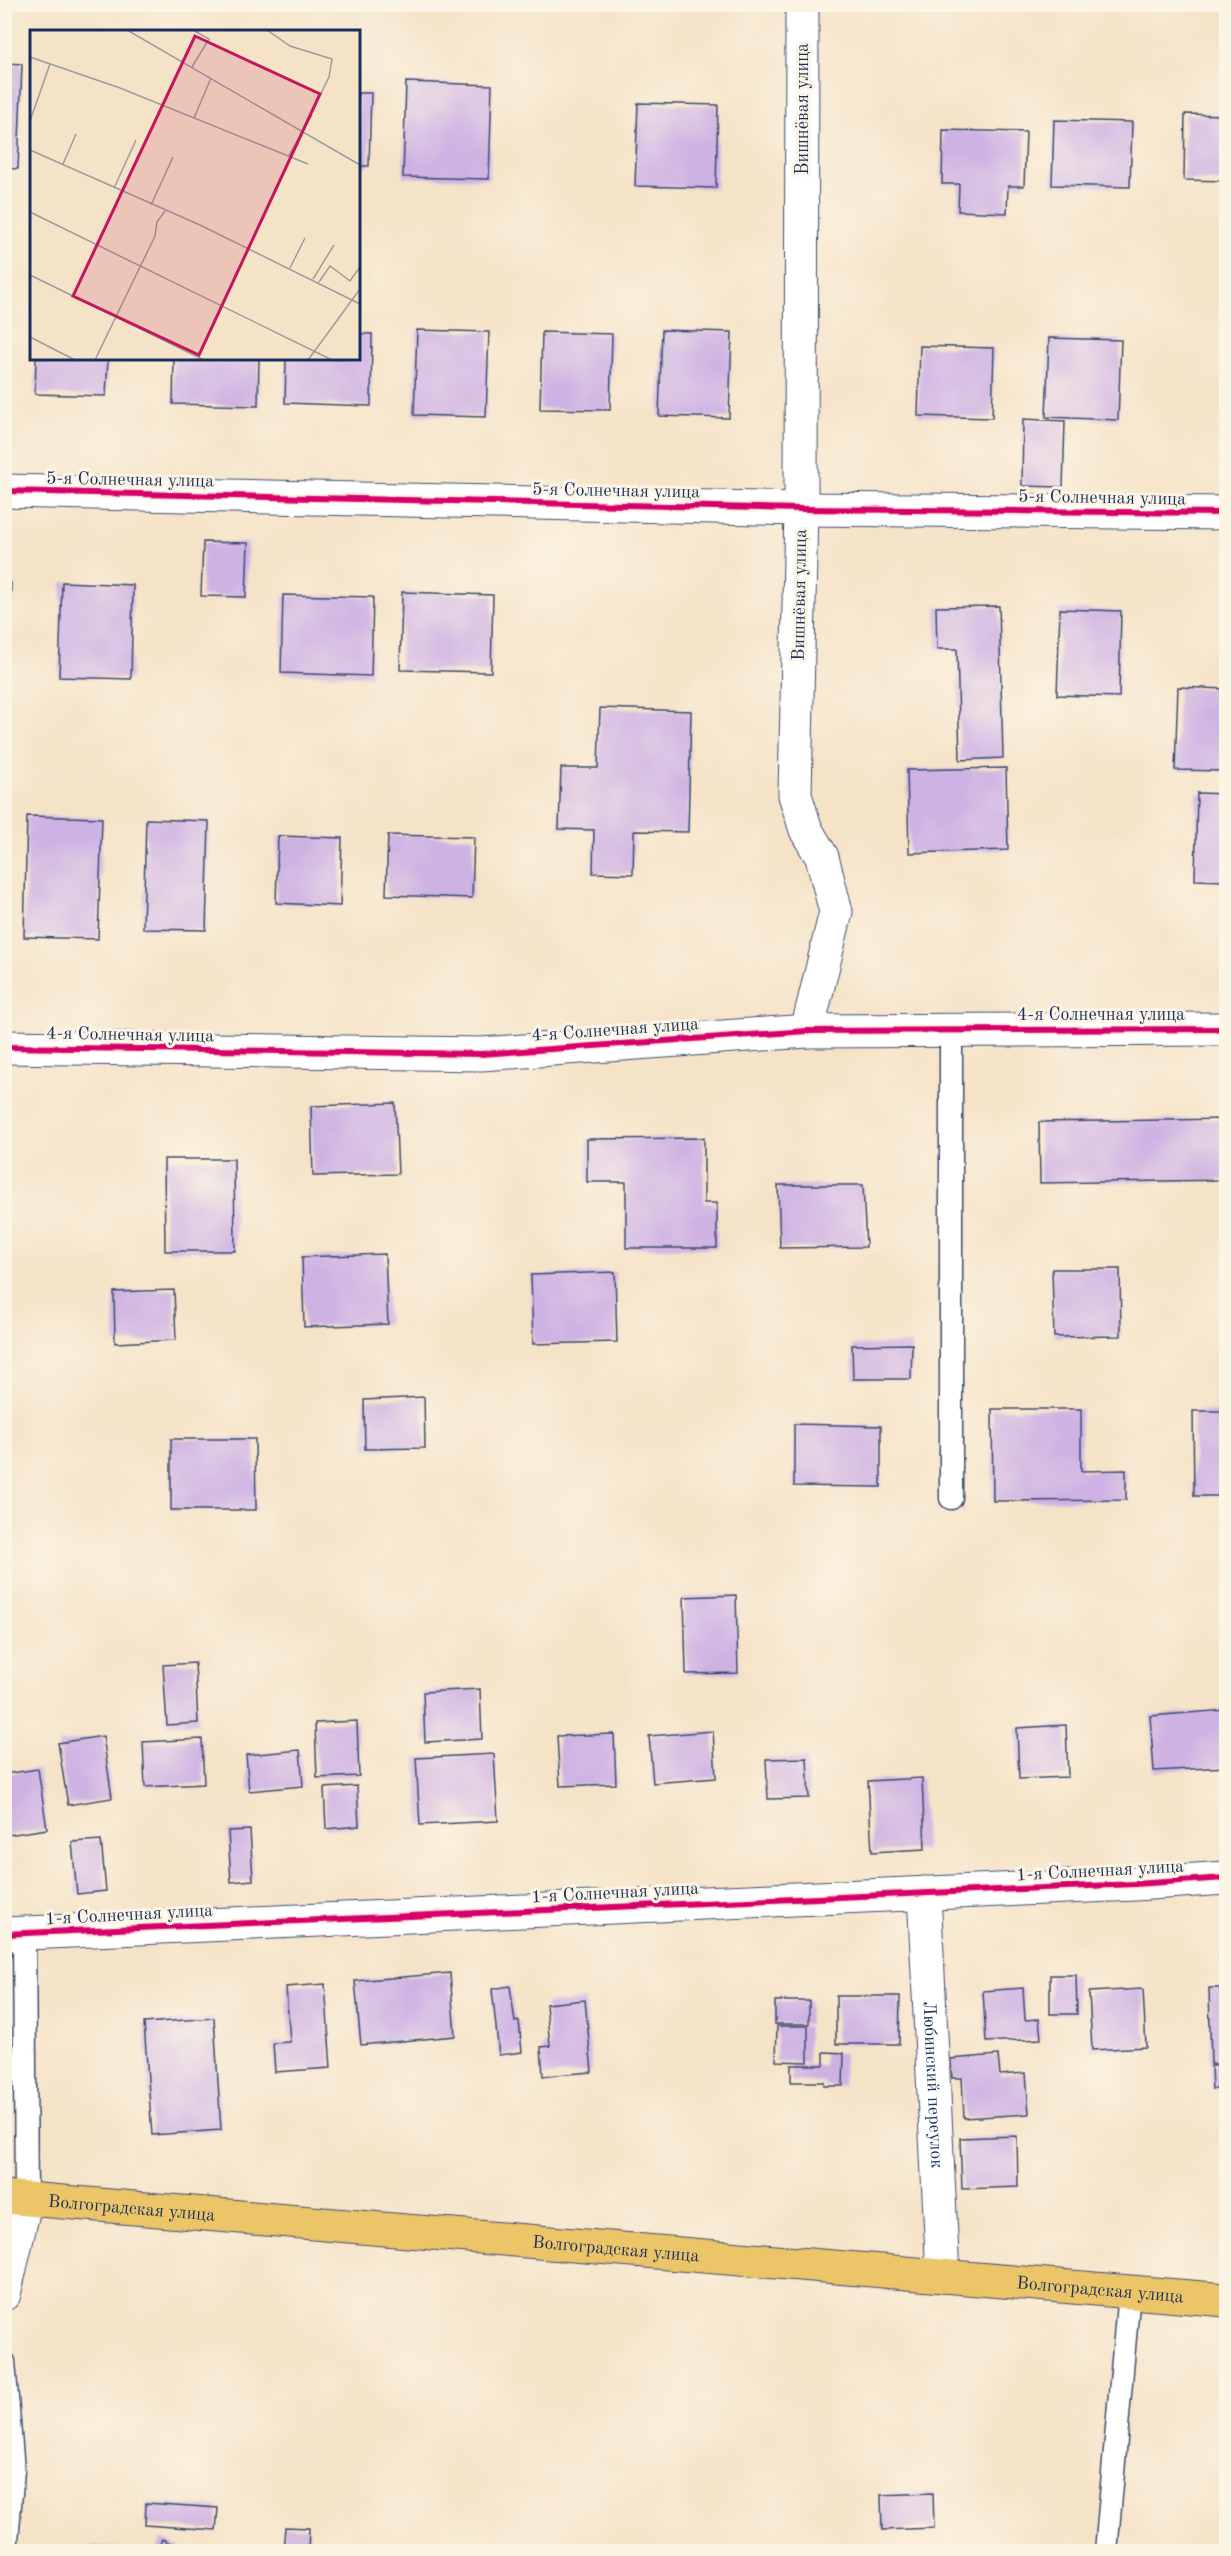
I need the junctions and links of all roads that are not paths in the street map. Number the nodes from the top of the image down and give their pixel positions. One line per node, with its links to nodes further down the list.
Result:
1 (802, 4): 3 (street, Вишнёвая улица)
2 (4, 491): 3 (street, 5-я Солнечная улица)
3 (801, 509): 4 (street, 5-я Солнечная улица); 7 (street, Вишнёвая улица)
4 (1227, 513)
5 (951, 1029): 6 (street, 4-я Солнечная улица); 7 (street, 4-я Солнечная улица); 9 (lane)
6 (1227, 1029)
7 (807, 1031): 8 (street, 4-я Солнечная улица)
8 (4, 1047)
9 (951, 1498)
10 (1227, 1878): 11 (street, 1-я Солнечная улица)
11 (924, 1893): 12 (street, 1-я Солнечная улица); 14 (street, Любинский переулок)
12 (14, 1933): 13 (lane)
13 (15, 2198): 14 (main road, Волгоградская улица); 16 (street)
14 (943, 2276): 15 (main road, Волгоградская улица)
15 (1129, 2292): 17 (main road, Волгоградская улица); 20 (lane)
16 (4, 2294)
17 (1227, 2300)
18 (4, 2362): 19 (lane)
19 (6, 2552)
20 (1106, 2552)

